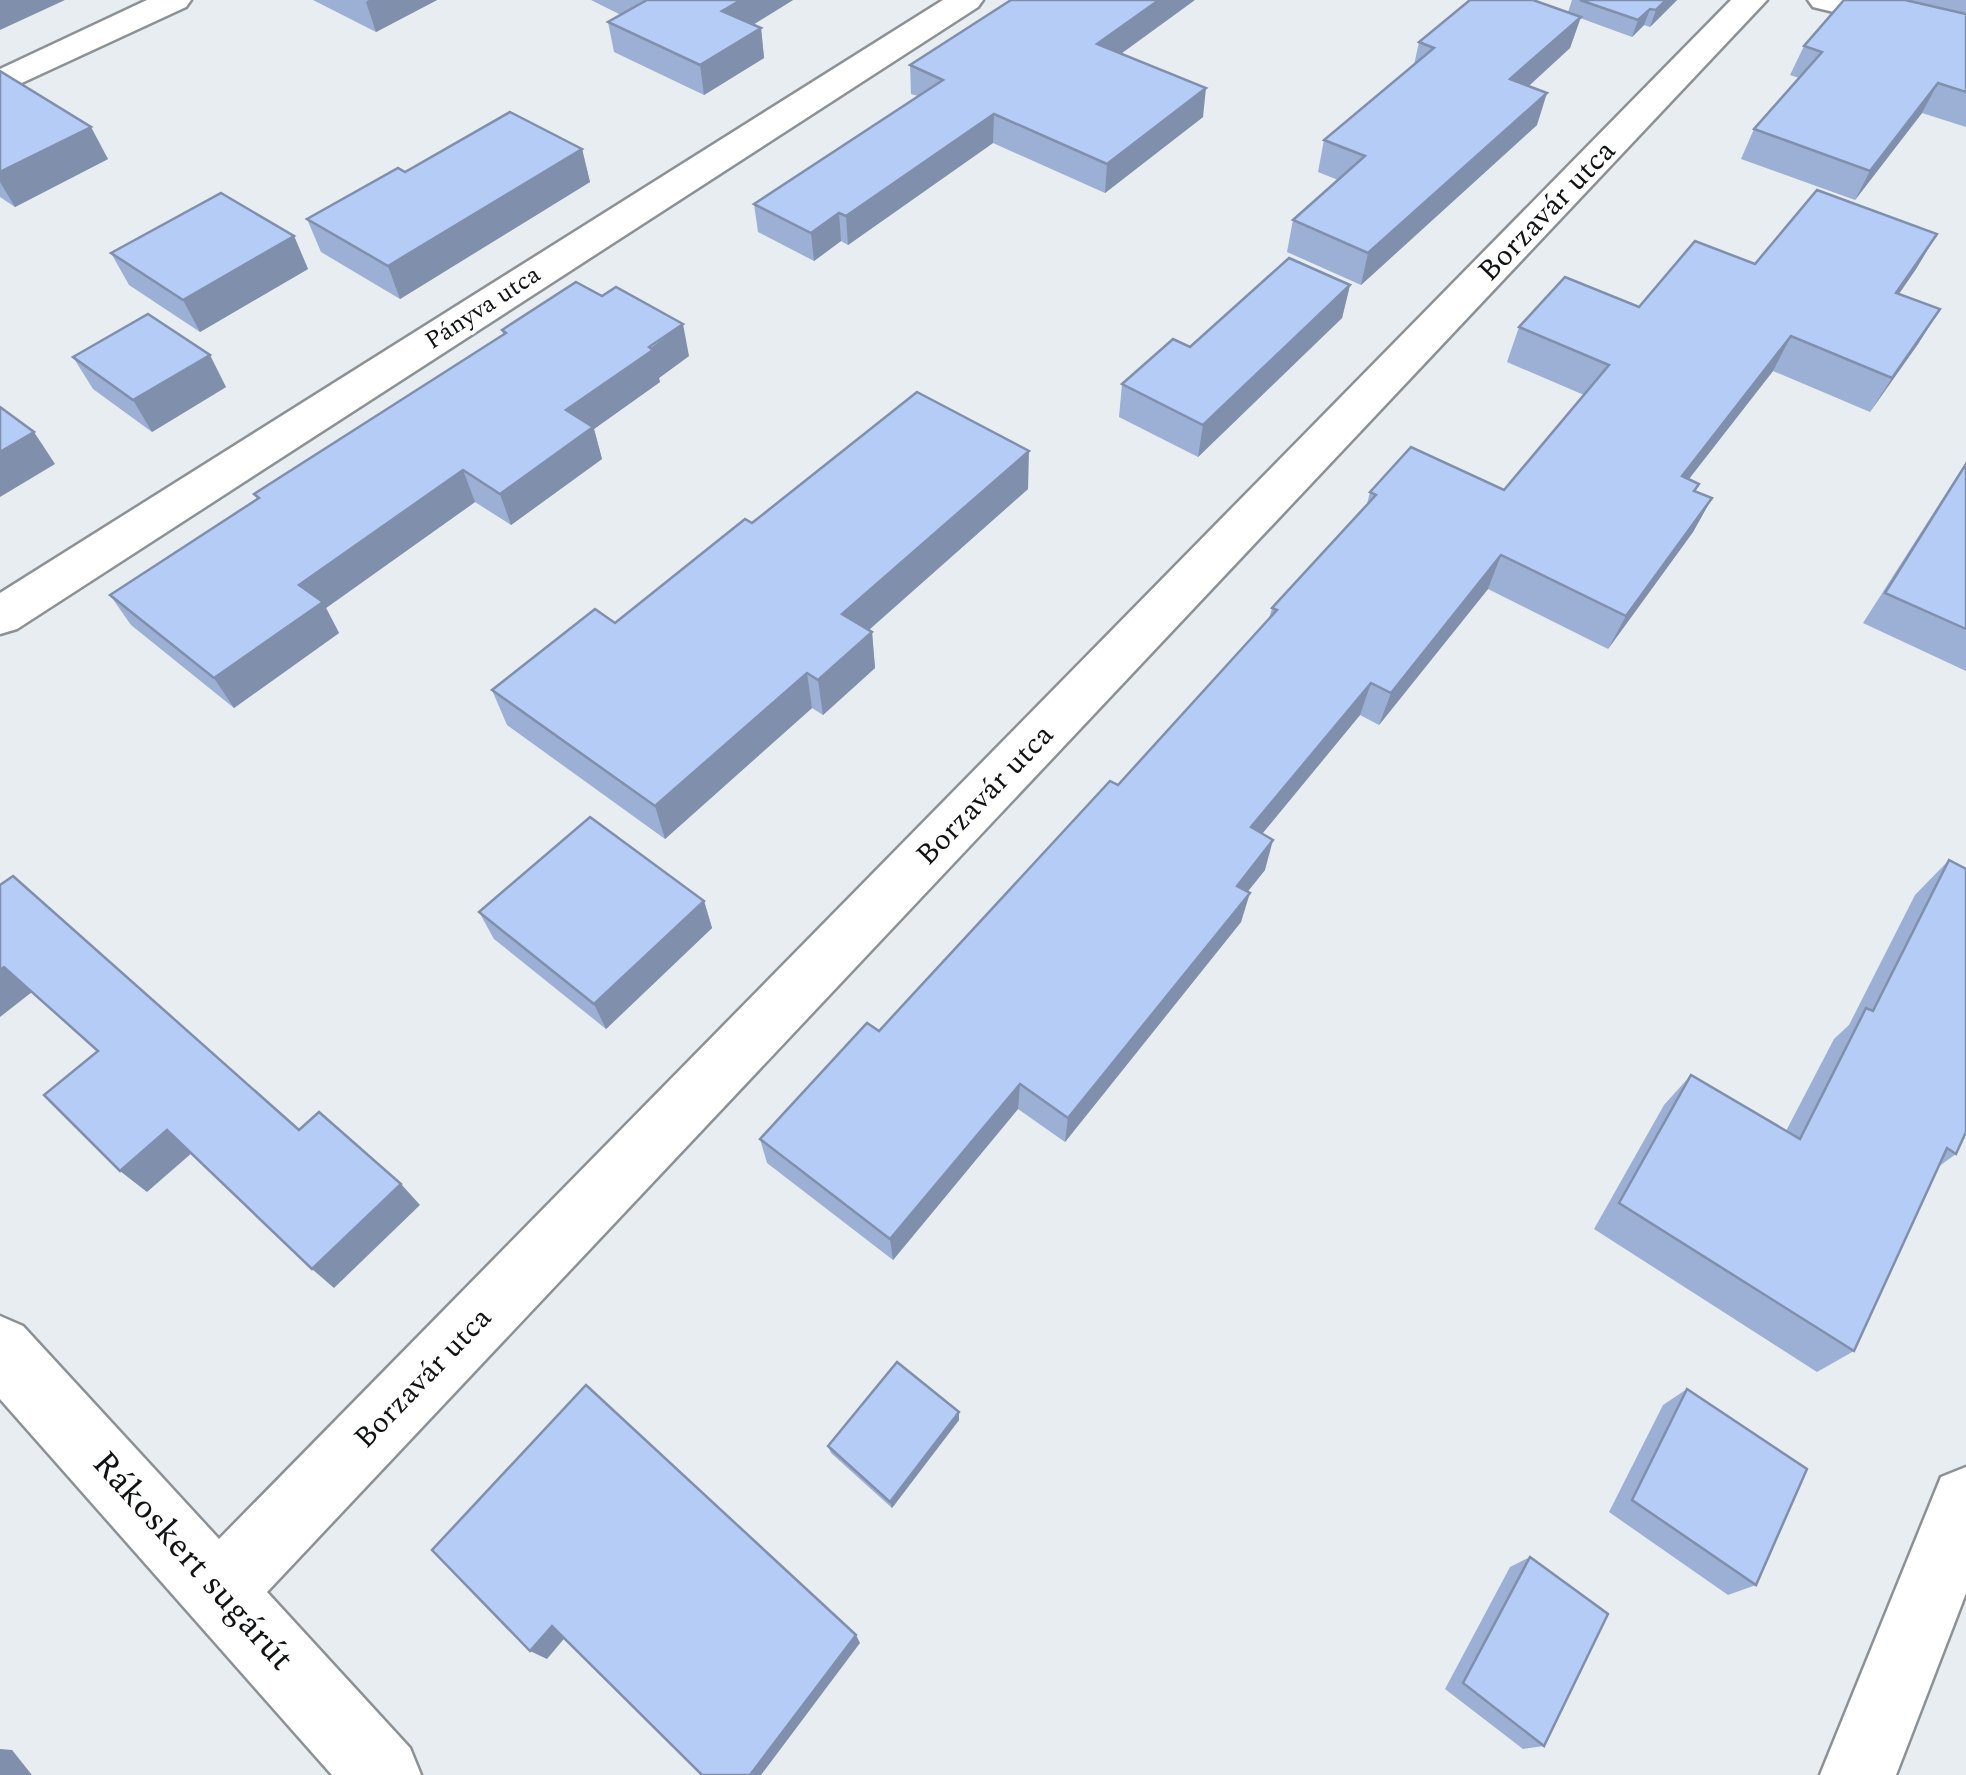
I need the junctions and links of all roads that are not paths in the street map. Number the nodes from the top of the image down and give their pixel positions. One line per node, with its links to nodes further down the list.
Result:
1 (174, 0): 6 (street)
2 (966, 0): 7 (street, Pányva utca)
3 (1750, 0): 10 (street, Borzavár utca)
4 (1826, 0): 5 (street)
5 (1966, 34)
6 (0, 82)
7 (0, 616)
8 (0, 1350): 10 (street, Rákoskert sugárút)
9 (1966, 1502): 12 (street)
10 (220, 1590): 11 (street, Rákoskert sugárút)
11 (384, 1775)
12 (1858, 1775)

